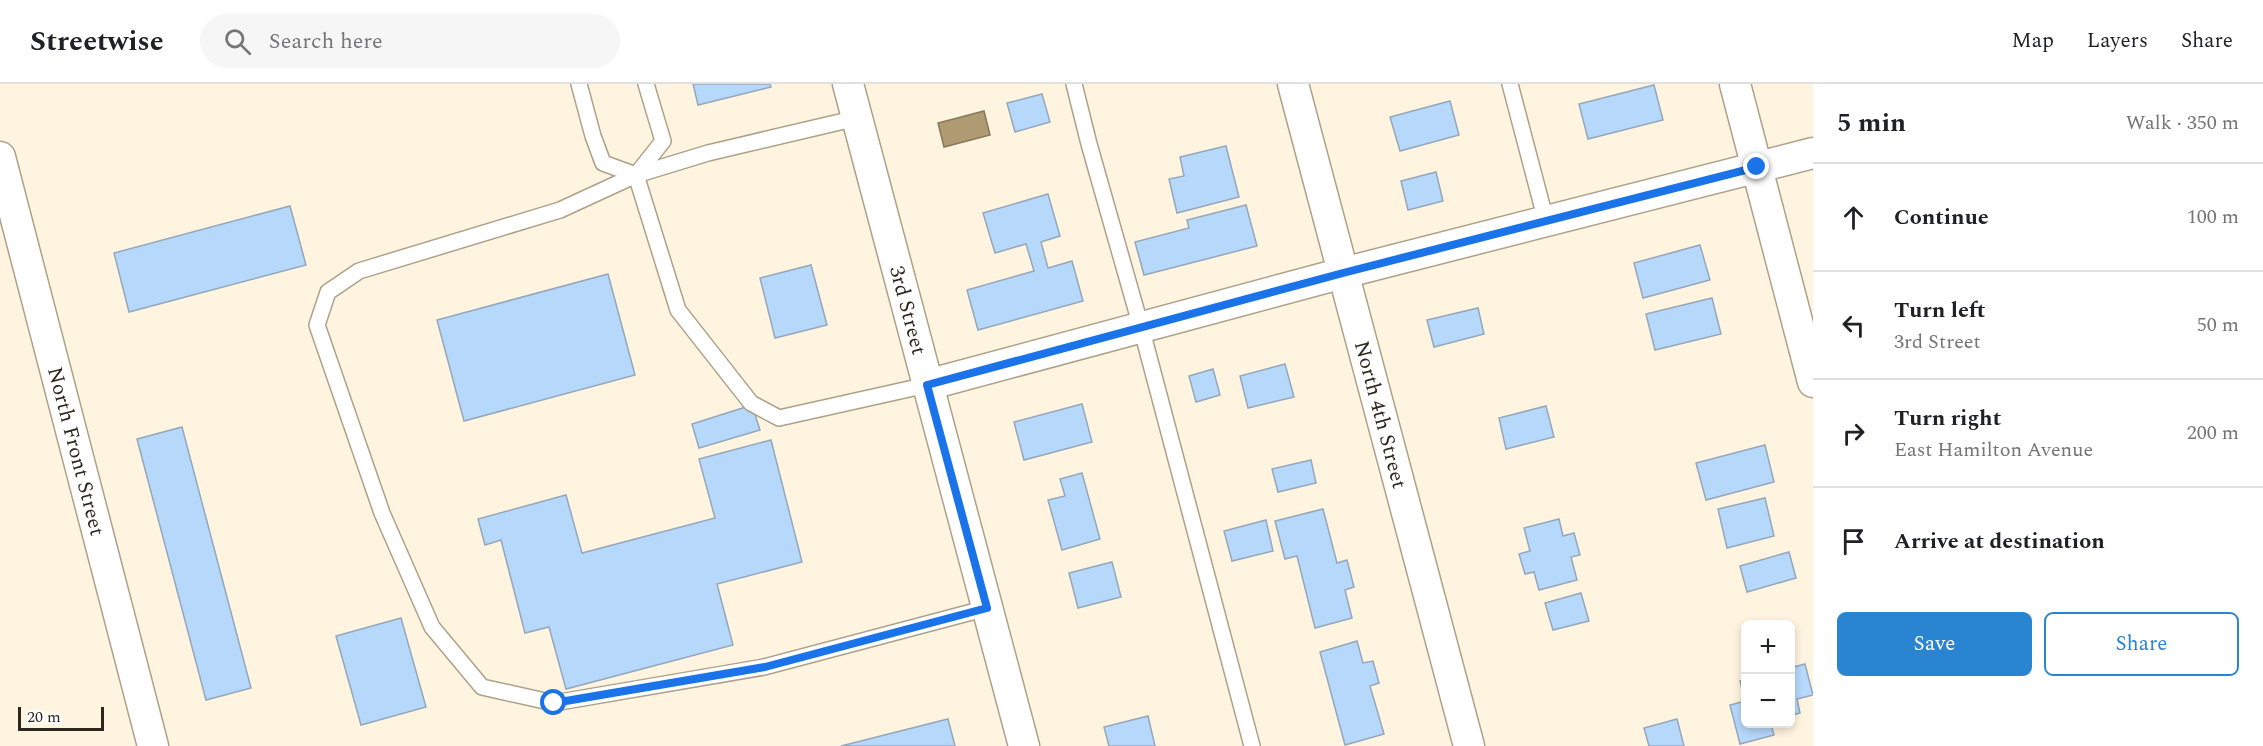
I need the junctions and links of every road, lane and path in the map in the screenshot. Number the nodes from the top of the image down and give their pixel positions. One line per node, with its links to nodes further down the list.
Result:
1 (579, 84): 12 (lane)
2 (646, 84): 12 (lane)
3 (848, 84): 8 (street, 3rd Street)
4 (1074, 84): 15 (lane)
5 (1293, 84): 14 (street, North 4th Street)
6 (1510, 84): 13 (lane)
7 (1735, 84): 11 (street)
8 (857, 118): 12 (lane); 17 (street, 3rd Street)
9 (1813, 153): 11 (street)
10 (0, 157): 19 (street, North Front Street)
11 (1757, 167): 13 (street); 16 (street)
12 (636, 176): 17 (lane); 18 (lane)
13 (1546, 221): 14 (street)
14 (1343, 273): 15 (street); 22 (street, North 4th Street)
15 (1141, 327): 17 (street); 21 (lane)
16 (1813, 382)
17 (927, 385): 18 (street, 3rd Street)
18 (987, 608): 20 (street, 3rd Street)
19 (153, 746)
20 (1024, 746)
21 (1252, 746)
22 (1469, 746)

